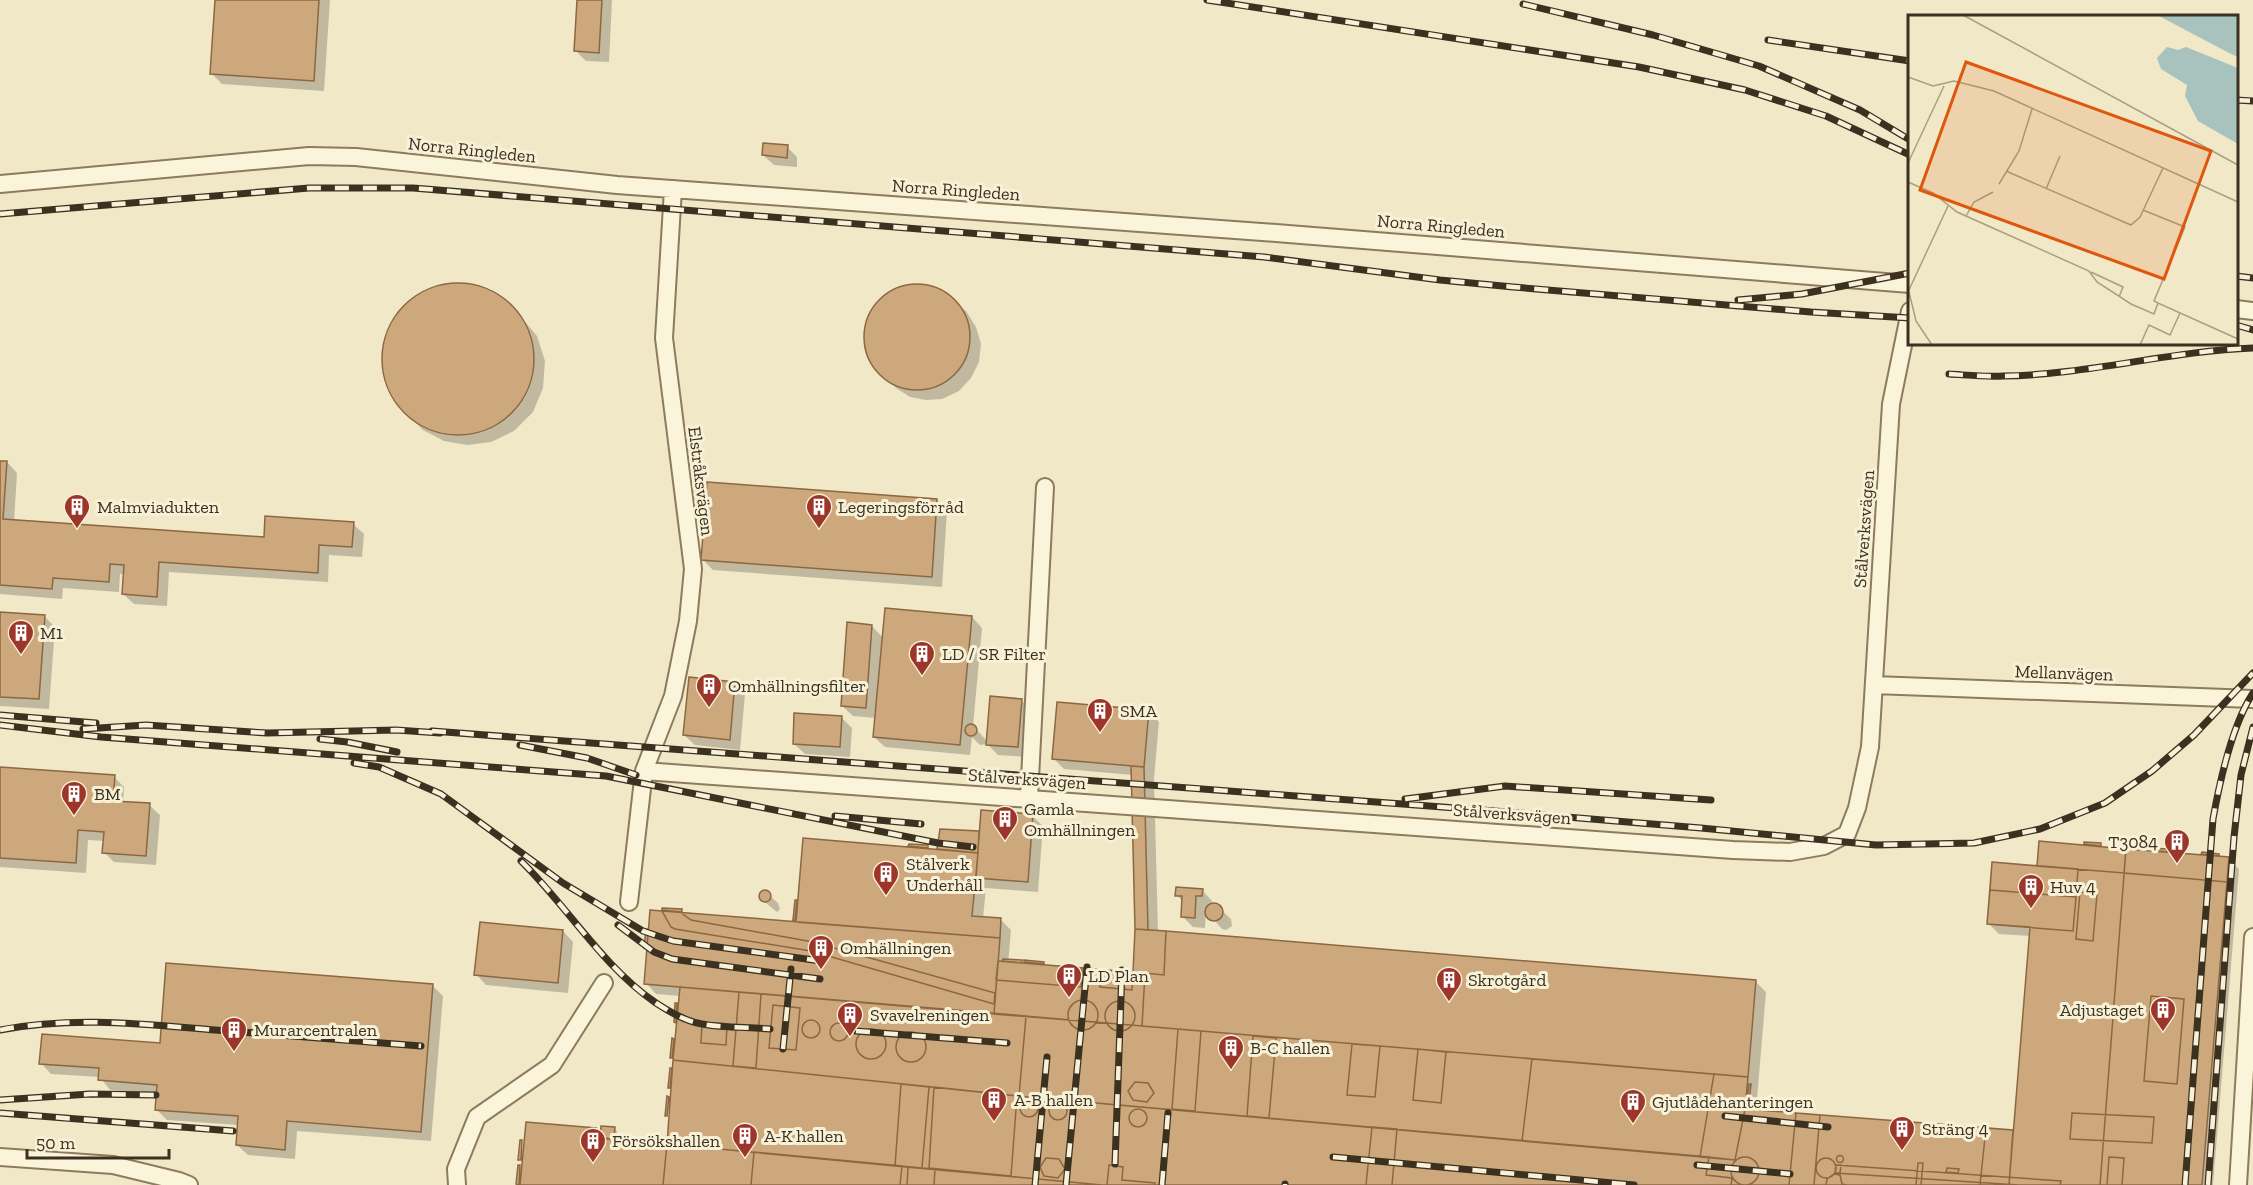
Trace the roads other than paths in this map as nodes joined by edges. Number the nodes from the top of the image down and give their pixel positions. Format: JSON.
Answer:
{"nodes":[{"id":1,"x":0,"y":184,"type":"edge"},
{"id":2,"x":673,"y":189,"type":"junction"},
{"id":3,"x":1908,"y":284,"type":"edge"},
{"id":4,"x":2238,"y":309,"type":"edge"},
{"id":5,"x":2253,"y":310,"type":"edge"},
{"id":6,"x":1908,"y":321,"type":"edge"},
{"id":7,"x":1045,"y":487,"type":"dead end"},
{"id":8,"x":1874,"y":685,"type":"junction"},
{"id":9,"x":2253,"y":699,"type":"edge"},
{"id":10,"x":644,"y":771,"type":"junction"},
{"id":11,"x":1029,"y":798,"type":"junction"},
{"id":12,"x":629,"y":902,"type":"dead end"},
{"id":13,"x":2253,"y":937,"type":"edge"},
{"id":14,"x":604,"y":983,"type":"dead end"},
{"id":15,"x":0,"y":1157,"type":"edge"},
{"id":16,"x":189,"y":1185,"type":"edge"},
{"id":17,"x":457,"y":1185,"type":"edge"},
{"id":18,"x":2238,"y":1185,"type":"edge"}],
"edges":[{"from":1,"to":2,"type":"street","name":"Norra Ringleden"},
{"from":2,"to":3,"type":"street","name":"Norra Ringleden"},
{"from":2,"to":10,"type":"street","name":"Elstråksvägen"},
{"from":4,"to":5,"type":"street"},
{"from":6,"to":8,"type":"street","name":"Stålverksvägen"},
{"from":7,"to":11,"type":"street"},
{"from":8,"to":9,"type":"street","name":"Mellanvägen"},
{"from":8,"to":11,"type":"street","name":"Stålverksvägen"},
{"from":10,"to":11,"type":"street","name":"Stålverksvägen"},
{"from":10,"to":12,"type":"street","name":"Elstråksvägen"},
{"from":13,"to":18,"type":"street"},
{"from":14,"to":17,"type":"street"},
{"from":15,"to":16,"type":"street"}]}
